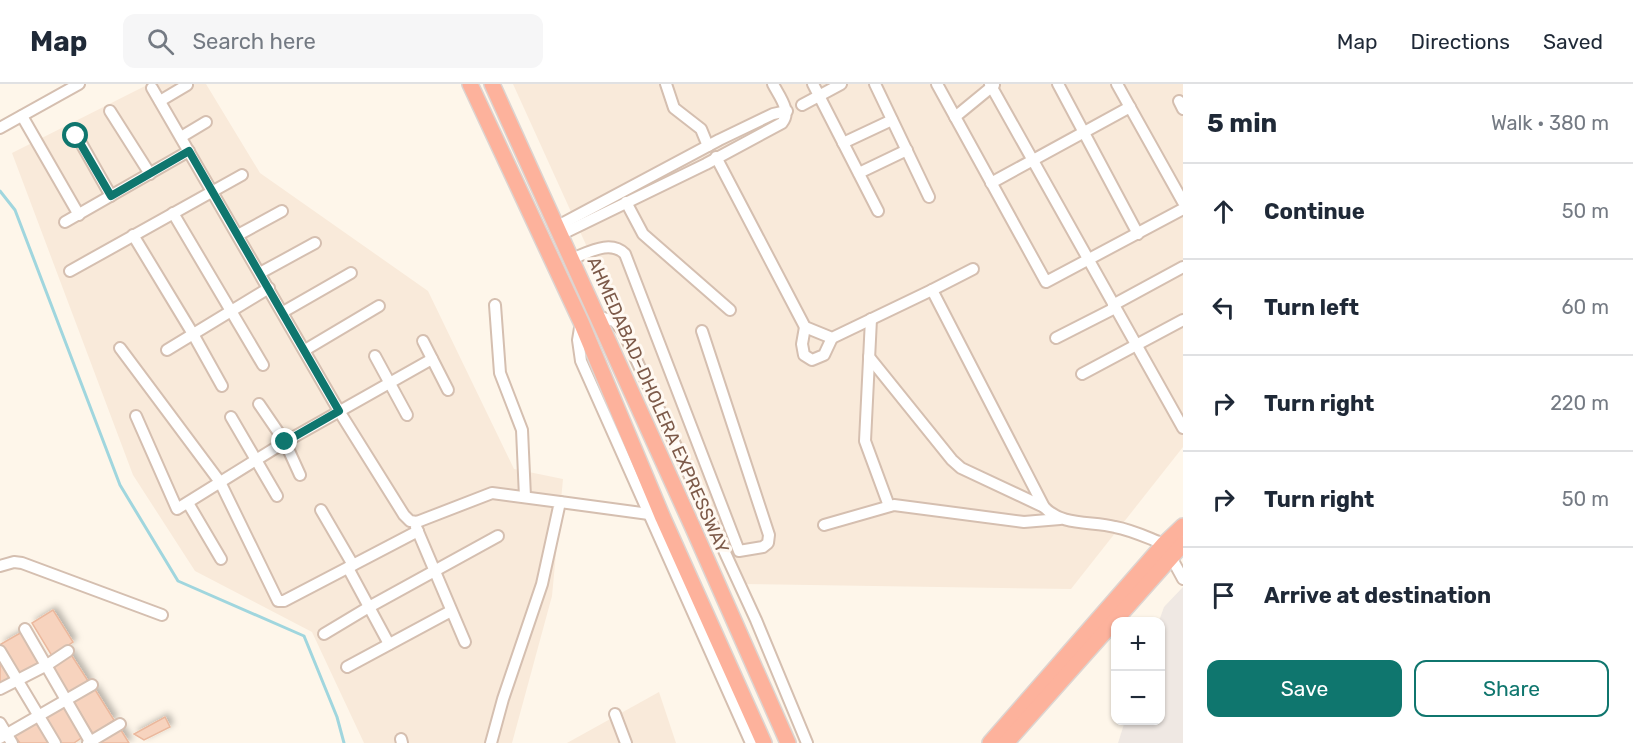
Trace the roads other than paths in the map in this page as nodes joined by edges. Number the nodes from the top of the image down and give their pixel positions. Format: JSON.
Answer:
{"nodes":[{"id":1,"x":80,"y":84,"type":"edge"},
{"id":2,"x":470,"y":84,"type":"edge"},
{"id":3,"x":492,"y":84,"type":"edge"},
{"id":4,"x":666,"y":84,"type":"edge"},
{"id":5,"x":772,"y":84,"type":"edge"},
{"id":6,"x":813,"y":84,"type":"edge"},
{"id":7,"x":842,"y":84,"type":"edge"},
{"id":8,"x":875,"y":84,"type":"edge"},
{"id":9,"x":937,"y":84,"type":"edge"},
{"id":10,"x":1058,"y":84,"type":"edge"},
{"id":11,"x":1118,"y":84,"type":"edge"},
{"id":12,"x":187,"y":85,"type":"edge"},
{"id":13,"x":992,"y":85,"type":"edge"},
{"id":14,"x":152,"y":88,"type":"dead end"},
{"id":15,"x":819,"y":96,"type":"junction"},
{"id":16,"x":160,"y":101,"type":"junction"},
{"id":17,"x":802,"y":105,"type":"dead end"},
{"id":18,"x":1130,"y":107,"type":"junction"},
{"id":19,"x":110,"y":111,"type":"dead end"},
{"id":20,"x":787,"y":111,"type":"junction"},
{"id":21,"x":22,"y":116,"type":"junction"},
{"id":22,"x":955,"y":117,"type":"junction"},
{"id":23,"x":892,"y":120,"type":"junction"},
{"id":24,"x":206,"y":122,"type":"dead end"},
{"id":25,"x":0,"y":128,"type":"edge"},
{"id":26,"x":1083,"y":132,"type":"junction"},
{"id":27,"x":76,"y":136,"type":"dead end"},
{"id":28,"x":181,"y":137,"type":"junction"},
{"id":29,"x":719,"y":140,"type":"junction"},
{"id":30,"x":843,"y":143,"type":"junction"},
{"id":31,"x":703,"y":148,"type":"junction"},
{"id":32,"x":907,"y":150,"type":"junction"},
{"id":33,"x":189,"y":151,"type":"junction"},
{"id":34,"x":721,"y":154,"type":"junction"},
{"id":35,"x":1033,"y":160,"type":"junction"},
{"id":36,"x":706,"y":164,"type":"junction"},
{"id":37,"x":859,"y":173,"type":"junction"},
{"id":38,"x":150,"y":174,"type":"junction"},
{"id":39,"x":242,"y":175,"type":"dead end"},
{"id":40,"x":991,"y":183,"type":"junction"},
{"id":41,"x":212,"y":191,"type":"junction"},
{"id":42,"x":111,"y":196,"type":"junction"},
{"id":43,"x":929,"y":197,"type":"dead end"},
{"id":44,"x":626,"y":202,"type":"junction"},
{"id":45,"x":1183,"y":202,"type":"edge"},
{"id":46,"x":1183,"y":210,"type":"edge"},
{"id":47,"x":282,"y":211,"type":"dead end"},
{"id":48,"x":878,"y":211,"type":"dead end"},
{"id":49,"x":173,"y":213,"type":"junction"},
{"id":50,"x":79,"y":215,"type":"junction"},
{"id":51,"x":65,"y":222,"type":"dead end"},
{"id":52,"x":558,"y":231,"type":"junction"},
{"id":53,"x":1138,"y":234,"type":"junction"},
{"id":54,"x":238,"y":235,"type":"junction"},
{"id":55,"x":133,"y":236,"type":"junction"},
{"id":56,"x":315,"y":243,"type":"dead end"},
{"id":57,"x":571,"y":259,"type":"junction"},
{"id":58,"x":1088,"y":260,"type":"junction"},
{"id":59,"x":1183,"y":267,"type":"edge"},
{"id":60,"x":973,"y":269,"type":"dead end"},
{"id":61,"x":70,"y":271,"type":"dead end"},
{"id":62,"x":260,"y":273,"type":"junction"},
{"id":63,"x":351,"y":273,"type":"dead end"},
{"id":64,"x":269,"y":288,"type":"junction"},
{"id":65,"x":932,"y":290,"type":"junction"},
{"id":66,"x":495,"y":305,"type":"dead end"},
{"id":67,"x":379,"y":306,"type":"dead end"},
{"id":68,"x":1114,"y":306,"type":"junction"},
{"id":69,"x":730,"y":310,"type":"dead end"},
{"id":70,"x":232,"y":311,"type":"junction"},
{"id":71,"x":283,"y":312,"type":"junction"},
{"id":72,"x":597,"y":316,"type":"junction"},
{"id":73,"x":871,"y":319,"type":"junction"},
{"id":74,"x":1183,"y":320,"type":"edge"},
{"id":75,"x":581,"y":322,"type":"junction"},
{"id":76,"x":805,"y":327,"type":"junction"},
{"id":77,"x":702,"y":331,"type":"dead end"},
{"id":78,"x":193,"y":334,"type":"junction"},
{"id":79,"x":832,"y":338,"type":"junction"},
{"id":80,"x":1056,"y":338,"type":"dead end"},
{"id":81,"x":423,"y":341,"type":"dead end"},
{"id":82,"x":1136,"y":345,"type":"junction"},
{"id":83,"x":120,"y":348,"type":"dead end"},
{"id":84,"x":167,"y":350,"type":"dead end"},
{"id":85,"x":305,"y":350,"type":"junction"},
{"id":86,"x":375,"y":356,"type":"dead end"},
{"id":87,"x":869,"y":357,"type":"junction"},
{"id":88,"x":432,"y":359,"type":"junction"},
{"id":89,"x":263,"y":365,"type":"dead end"},
{"id":90,"x":1082,"y":374,"type":"dead end"},
{"id":91,"x":389,"y":383,"type":"junction"},
{"id":92,"x":222,"y":386,"type":"dead end"},
{"id":93,"x":448,"y":390,"type":"dead end"},
{"id":94,"x":259,"y":404,"type":"dead end"},
{"id":95,"x":339,"y":411,"type":"junction"},
{"id":96,"x":407,"y":415,"type":"dead end"},
{"id":97,"x":136,"y":416,"type":"dead end"},
{"id":98,"x":231,"y":417,"type":"dead end"},
{"id":99,"x":1183,"y":428,"type":"edge"},
{"id":100,"x":285,"y":442,"type":"junction"},
{"id":101,"x":257,"y":460,"type":"junction"},
{"id":102,"x":300,"y":475,"type":"dead end"},
{"id":103,"x":220,"y":482,"type":"junction"},
{"id":104,"x":277,"y":496,"type":"dead end"},
{"id":105,"x":525,"y":497,"type":"junction"},
{"id":106,"x":560,"y":502,"type":"junction"},
{"id":107,"x":188,"y":503,"type":"junction"},
{"id":108,"x":889,"y":506,"type":"junction"},
{"id":109,"x":1044,"y":507,"type":"junction"},
{"id":110,"x":321,"y":510,"type":"dead end"},
{"id":111,"x":649,"y":514,"type":"junction"},
{"id":112,"x":1060,"y":519,"type":"junction"},
{"id":113,"x":824,"y":525,"type":"dead end"},
{"id":114,"x":416,"y":526,"type":"junction"},
{"id":115,"x":1183,"y":526,"type":"edge"},
{"id":116,"x":498,"y":536,"type":"dead end"},
{"id":117,"x":1183,"y":544,"type":"edge"},
{"id":118,"x":740,"y":551,"type":"junction"},
{"id":119,"x":1167,"y":551,"type":"junction"},
{"id":120,"x":725,"y":556,"type":"junction"},
{"id":121,"x":220,"y":559,"type":"dead end"},
{"id":122,"x":0,"y":566,"type":"edge"},
{"id":123,"x":350,"y":566,"type":"junction"},
{"id":124,"x":434,"y":571,"type":"junction"},
{"id":125,"x":1183,"y":579,"type":"edge"},
{"id":126,"x":369,"y":607,"type":"junction"},
{"id":127,"x":451,"y":611,"type":"junction"},
{"id":128,"x":162,"y":615,"type":"dead end"},
{"id":129,"x":25,"y":629,"type":"dead end"},
{"id":130,"x":324,"y":634,"type":"dead end"},
{"id":131,"x":465,"y":642,"type":"dead end"},
{"id":132,"x":389,"y":644,"type":"junction"},
{"id":133,"x":0,"y":651,"type":"edge"},
{"id":134,"x":68,"y":651,"type":"dead end"},
{"id":135,"x":46,"y":665,"type":"junction"},
{"id":136,"x":347,"y":667,"type":"dead end"},
{"id":137,"x":18,"y":681,"type":"junction"},
{"id":138,"x":92,"y":685,"type":"dead end"},
{"id":139,"x":0,"y":689,"type":"edge"},
{"id":140,"x":66,"y":700,"type":"junction"},
{"id":141,"x":615,"y":714,"type":"dead end"},
{"id":142,"x":38,"y":716,"type":"junction"},
{"id":143,"x":0,"y":723,"type":"edge"},
{"id":144,"x":120,"y":724,"type":"dead end"},
{"id":145,"x":6,"y":738,"type":"edge"},
{"id":146,"x":55,"y":743,"type":"edge"},
{"id":147,"x":90,"y":743,"type":"edge"},
{"id":148,"x":491,"y":743,"type":"edge"},
{"id":149,"x":626,"y":743,"type":"edge"},
{"id":150,"x":751,"y":743,"type":"edge"},
{"id":151,"x":764,"y":743,"type":"edge"},
{"id":152,"x":788,"y":743,"type":"edge"},
{"id":153,"x":807,"y":743,"type":"edge"},
{"id":154,"x":990,"y":743,"type":"edge"},
{"id":155,"x":1006,"y":743,"type":"edge"}],
"edges":[{"from":1,"to":21,"type":"street"},
{"from":2,"to":75,"type":"highway","name":"AHMEDABAD–DHOLERA EXPRESSWAY"},
{"from":3,"to":52,"type":"highway","name":"AHMEDABAD–DHOLERA EXPRESSWAY"},
{"from":4,"to":31,"type":"street"},
{"from":5,"to":20,"type":"street"},
{"from":6,"to":15,"type":"street"},
{"from":7,"to":15,"type":"street"},
{"from":8,"to":23,"type":"street"},
{"from":9,"to":22,"type":"street"},
{"from":10,"to":26,"type":"street"},
{"from":11,"to":18,"type":"street"},
{"from":12,"to":16,"type":"street"},
{"from":13,"to":22,"type":"street"},
{"from":13,"to":35,"type":"street"},
{"from":14,"to":16,"type":"street"},
{"from":15,"to":17,"type":"street"},
{"from":15,"to":30,"type":"street"},
{"from":16,"to":28,"type":"street"},
{"from":18,"to":26,"type":"street"},
{"from":18,"to":45,"type":"street"},
{"from":19,"to":38,"type":"street"},
{"from":20,"to":29,"type":"street"},
{"from":20,"to":34,"type":"street"},
{"from":21,"to":25,"type":"street"},
{"from":21,"to":50,"type":"street"},
{"from":22,"to":40,"type":"street"},
{"from":23,"to":30,"type":"street"},
{"from":23,"to":32,"type":"street"},
{"from":24,"to":28,"type":"street"},
{"from":26,"to":35,"type":"street"},
{"from":26,"to":53,"type":"street"},
{"from":27,"to":42,"type":"street"},
{"from":28,"to":33,"type":"street"},
{"from":29,"to":31,"type":"street"},
{"from":29,"to":34,"type":"street"},
{"from":30,"to":37,"type":"street"},
{"from":31,"to":36,"type":"street"},
{"from":31,"to":52,"type":"street"},
{"from":32,"to":37,"type":"street"},
{"from":32,"to":43,"type":"street"},
{"from":33,"to":38,"type":"street"},
{"from":33,"to":41,"type":"street"},
{"from":34,"to":36,"type":"street"},
{"from":34,"to":76,"type":"street"},
{"from":35,"to":40,"type":"street"},
{"from":35,"to":58,"type":"street"},
{"from":36,"to":44,"type":"street"},
{"from":37,"to":48,"type":"street"},
{"from":38,"to":42,"type":"street"},
{"from":39,"to":41,"type":"street"},
{"from":40,"to":58,"type":"street"},
{"from":41,"to":49,"type":"street"},
{"from":41,"to":54,"type":"street"},
{"from":42,"to":50,"type":"street"},
{"from":44,"to":52,"type":"street"},
{"from":44,"to":69,"type":"street"},
{"from":46,"to":53,"type":"street"},
{"from":47,"to":54,"type":"street"},
{"from":49,"to":55,"type":"street"},
{"from":49,"to":70,"type":"street"},
{"from":50,"to":51,"type":"street"},
{"from":52,"to":57,"type":"highway","name":"AHMEDABAD–DHOLERA EXPRESSWAY"},
{"from":53,"to":58,"type":"street"},
{"from":54,"to":62,"type":"street"},
{"from":55,"to":61,"type":"street"},
{"from":55,"to":78,"type":"street"},
{"from":56,"to":62,"type":"street"},
{"from":57,"to":72,"type":"highway","name":"AHMEDABAD–DHOLERA EXPRESSWAY"},
{"from":57,"to":118,"type":"street"},
{"from":58,"to":68,"type":"street"},
{"from":59,"to":68,"type":"street"},
{"from":60,"to":65,"type":"street"},
{"from":62,"to":64,"type":"street"},
{"from":63,"to":71,"type":"street"},
{"from":64,"to":70,"type":"street"},
{"from":64,"to":71,"type":"street"},
{"from":65,"to":73,"type":"street"},
{"from":65,"to":109,"type":"street"},
{"from":66,"to":105,"type":"street"},
{"from":67,"to":85,"type":"street"},
{"from":68,"to":80,"type":"street"},
{"from":68,"to":82,"type":"street"},
{"from":70,"to":78,"type":"street"},
{"from":70,"to":89,"type":"street"},
{"from":71,"to":85,"type":"street"},
{"from":72,"to":120,"type":"street"},
{"from":72,"to":152,"type":"highway","name":"AHMEDABAD–DHOLERA EXPRESSWAY"},
{"from":73,"to":79,"type":"street"},
{"from":73,"to":87,"type":"street"},
{"from":74,"to":82,"type":"street"},
{"from":75,"to":111,"type":"street"},
{"from":75,"to":151,"type":"highway","name":"AHMEDABAD–DHOLERA EXPRESSWAY"},
{"from":76,"to":79,"type":"street"},
{"from":76,"to":79,"type":"street"},
{"from":77,"to":118,"type":"street"},
{"from":78,"to":84,"type":"street"},
{"from":78,"to":92,"type":"street"},
{"from":81,"to":88,"type":"street"},
{"from":82,"to":90,"type":"street"},
{"from":82,"to":99,"type":"street"},
{"from":83,"to":103,"type":"street"},
{"from":85,"to":95,"type":"street"},
{"from":86,"to":91,"type":"street"},
{"from":87,"to":108,"type":"street"},
{"from":87,"to":109,"type":"street"},
{"from":88,"to":91,"type":"street"},
{"from":88,"to":93,"type":"street"},
{"from":91,"to":95,"type":"street"},
{"from":91,"to":96,"type":"street"},
{"from":94,"to":100,"type":"street"},
{"from":95,"to":100,"type":"street"},
{"from":95,"to":114,"type":"street"},
{"from":97,"to":107,"type":"street"},
{"from":98,"to":101,"type":"street"},
{"from":100,"to":101,"type":"street"},
{"from":100,"to":102,"type":"street"},
{"from":101,"to":103,"type":"street"},
{"from":101,"to":104,"type":"street"},
{"from":103,"to":107,"type":"street"},
{"from":103,"to":123,"type":"street"},
{"from":105,"to":106,"type":"street"},
{"from":105,"to":114,"type":"street"},
{"from":106,"to":111,"type":"street"},
{"from":106,"to":148,"type":"street"},
{"from":107,"to":121,"type":"street"},
{"from":108,"to":112,"type":"street"},
{"from":108,"to":113,"type":"street"},
{"from":109,"to":112,"type":"street"},
{"from":110,"to":123,"type":"street"},
{"from":111,"to":150,"type":"street"},
{"from":112,"to":119,"type":"street"},
{"from":114,"to":123,"type":"street"},
{"from":114,"to":124,"type":"street"},
{"from":115,"to":119,"type":"highway"},
{"from":116,"to":124,"type":"street"},
{"from":117,"to":119,"type":"highway"},
{"from":118,"to":120,"type":"street"},
{"from":119,"to":125,"type":"street"},
{"from":119,"to":154,"type":"highway"},
{"from":119,"to":155,"type":"highway"},
{"from":120,"to":153,"type":"street"},
{"from":122,"to":128,"type":"street"},
{"from":123,"to":126,"type":"street"},
{"from":124,"to":126,"type":"street"},
{"from":124,"to":127,"type":"street"},
{"from":126,"to":130,"type":"street"},
{"from":126,"to":132,"type":"street"},
{"from":127,"to":131,"type":"street"},
{"from":127,"to":132,"type":"street"},
{"from":129,"to":135,"type":"street"},
{"from":132,"to":136,"type":"street"},
{"from":133,"to":137,"type":"street"},
{"from":134,"to":135,"type":"street"},
{"from":135,"to":137,"type":"street"},
{"from":135,"to":140,"type":"street"},
{"from":137,"to":139,"type":"street"},
{"from":137,"to":142,"type":"street"},
{"from":138,"to":140,"type":"street"},
{"from":140,"to":142,"type":"street"},
{"from":140,"to":147,"type":"street"},
{"from":141,"to":149,"type":"street"},
{"from":142,"to":145,"type":"street"},
{"from":142,"to":146,"type":"street"},
{"from":143,"to":145,"type":"street"},
{"from":144,"to":147,"type":"street"}]}
